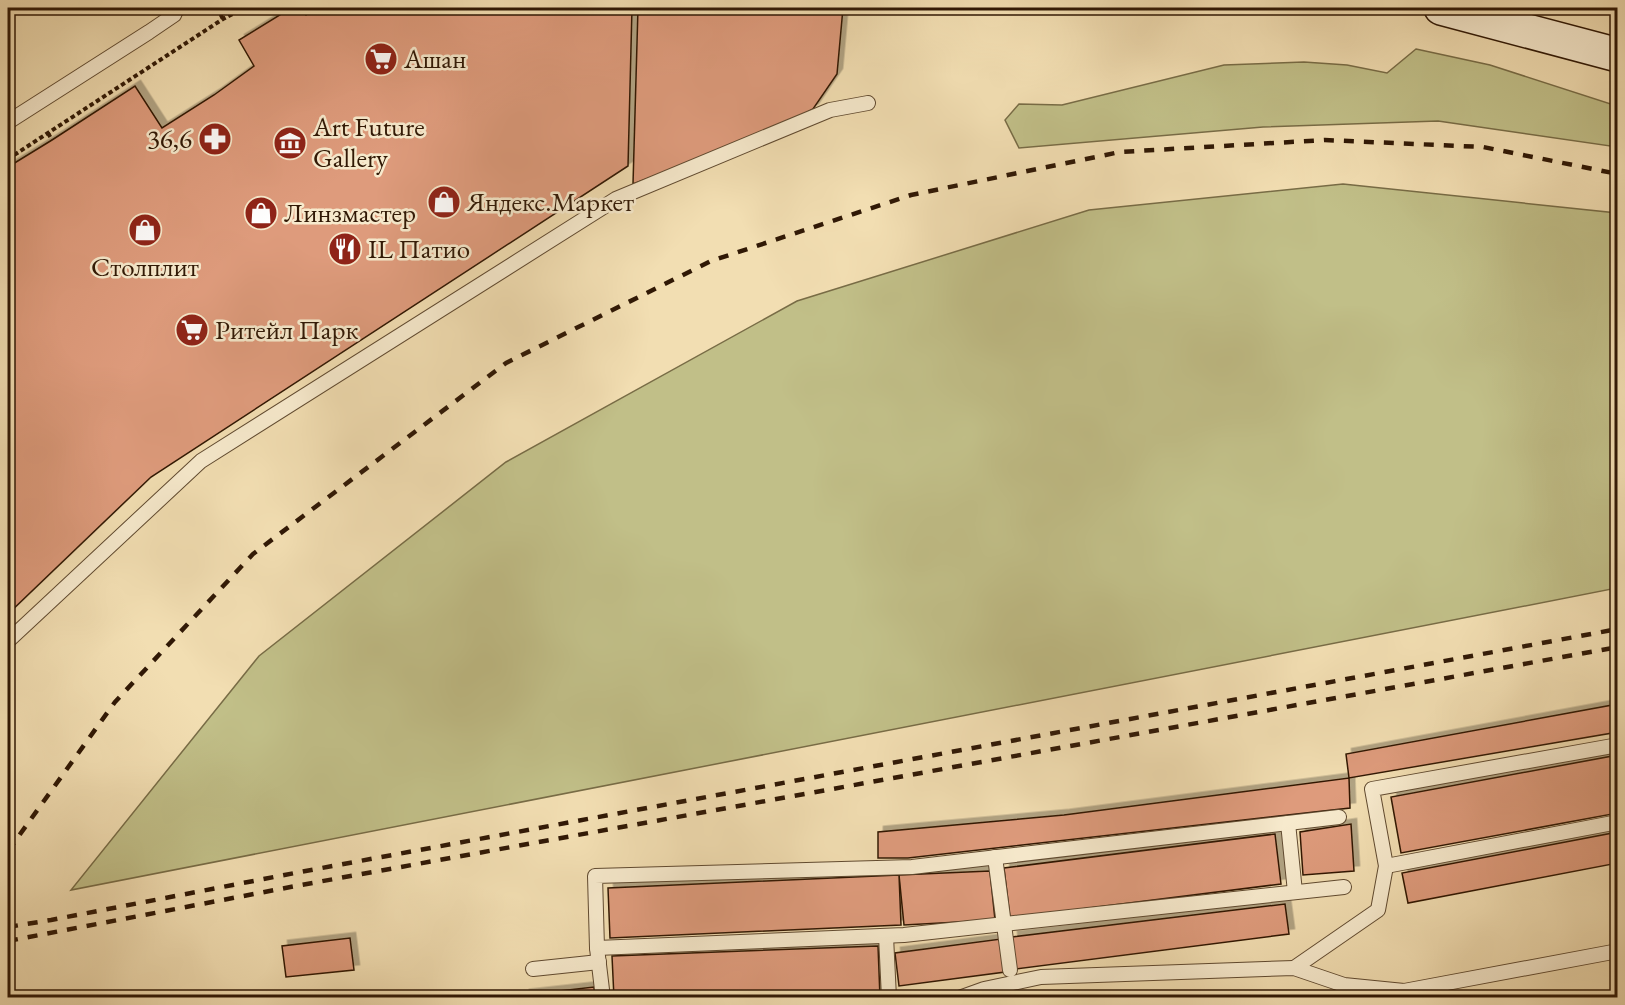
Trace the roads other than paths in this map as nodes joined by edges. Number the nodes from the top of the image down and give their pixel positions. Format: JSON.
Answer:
{"nodes":[{"id":1,"x":177,"y":8,"type":"edge"},
{"id":2,"x":1441,"y":8,"type":"edge"},
{"id":3,"x":1612,"y":48,"type":"edge"},
{"id":4,"x":868,"y":103,"type":"dead end"},
{"id":5,"x":8,"y":122,"type":"edge"},
{"id":6,"x":8,"y":641,"type":"edge"},
{"id":7,"x":1617,"y":745,"type":"edge"},
{"id":8,"x":1340,"y":817,"type":"dead end"},
{"id":9,"x":1617,"y":822,"type":"edge"},
{"id":10,"x":1288,"y":823,"type":"junction"},
{"id":11,"x":995,"y":857,"type":"junction"},
{"id":12,"x":1386,"y":866,"type":"junction"},
{"id":13,"x":1344,"y":887,"type":"dead end"},
{"id":14,"x":1295,"y":892,"type":"junction"},
{"id":15,"x":1003,"y":925,"type":"junction"},
{"id":16,"x":886,"y":936,"type":"junction"},
{"id":17,"x":597,"y":948,"type":"junction"},
{"id":18,"x":1617,"y":951,"type":"edge"},
{"id":19,"x":598,"y":962,"type":"junction"},
{"id":20,"x":1294,"y":968,"type":"junction"},
{"id":21,"x":533,"y":969,"type":"dead end"},
{"id":22,"x":1010,"y":970,"type":"dead end"},
{"id":23,"x":603,"y":998,"type":"edge"},
{"id":24,"x":890,"y":998,"type":"edge"},
{"id":25,"x":959,"y":998,"type":"edge"}],
"edges":[{"from":1,"to":5,"type":"lane"},
{"from":2,"to":3,"type":"main road"},
{"from":4,"to":6,"type":"lane"},
{"from":7,"to":12,"type":"lane"},
{"from":8,"to":10,"type":"lane"},
{"from":9,"to":12,"type":"lane"},
{"from":10,"to":11,"type":"lane"},
{"from":10,"to":14,"type":"lane"},
{"from":11,"to":15,"type":"lane"},
{"from":11,"to":17,"type":"lane"},
{"from":12,"to":20,"type":"lane"},
{"from":13,"to":14,"type":"lane"},
{"from":14,"to":15,"type":"lane"},
{"from":15,"to":16,"type":"lane"},
{"from":15,"to":22,"type":"lane"},
{"from":16,"to":17,"type":"lane"},
{"from":16,"to":24,"type":"lane"},
{"from":17,"to":19,"type":"lane"},
{"from":18,"to":20,"type":"lane"},
{"from":19,"to":21,"type":"lane"},
{"from":19,"to":23,"type":"lane"},
{"from":20,"to":25,"type":"lane"}]}
